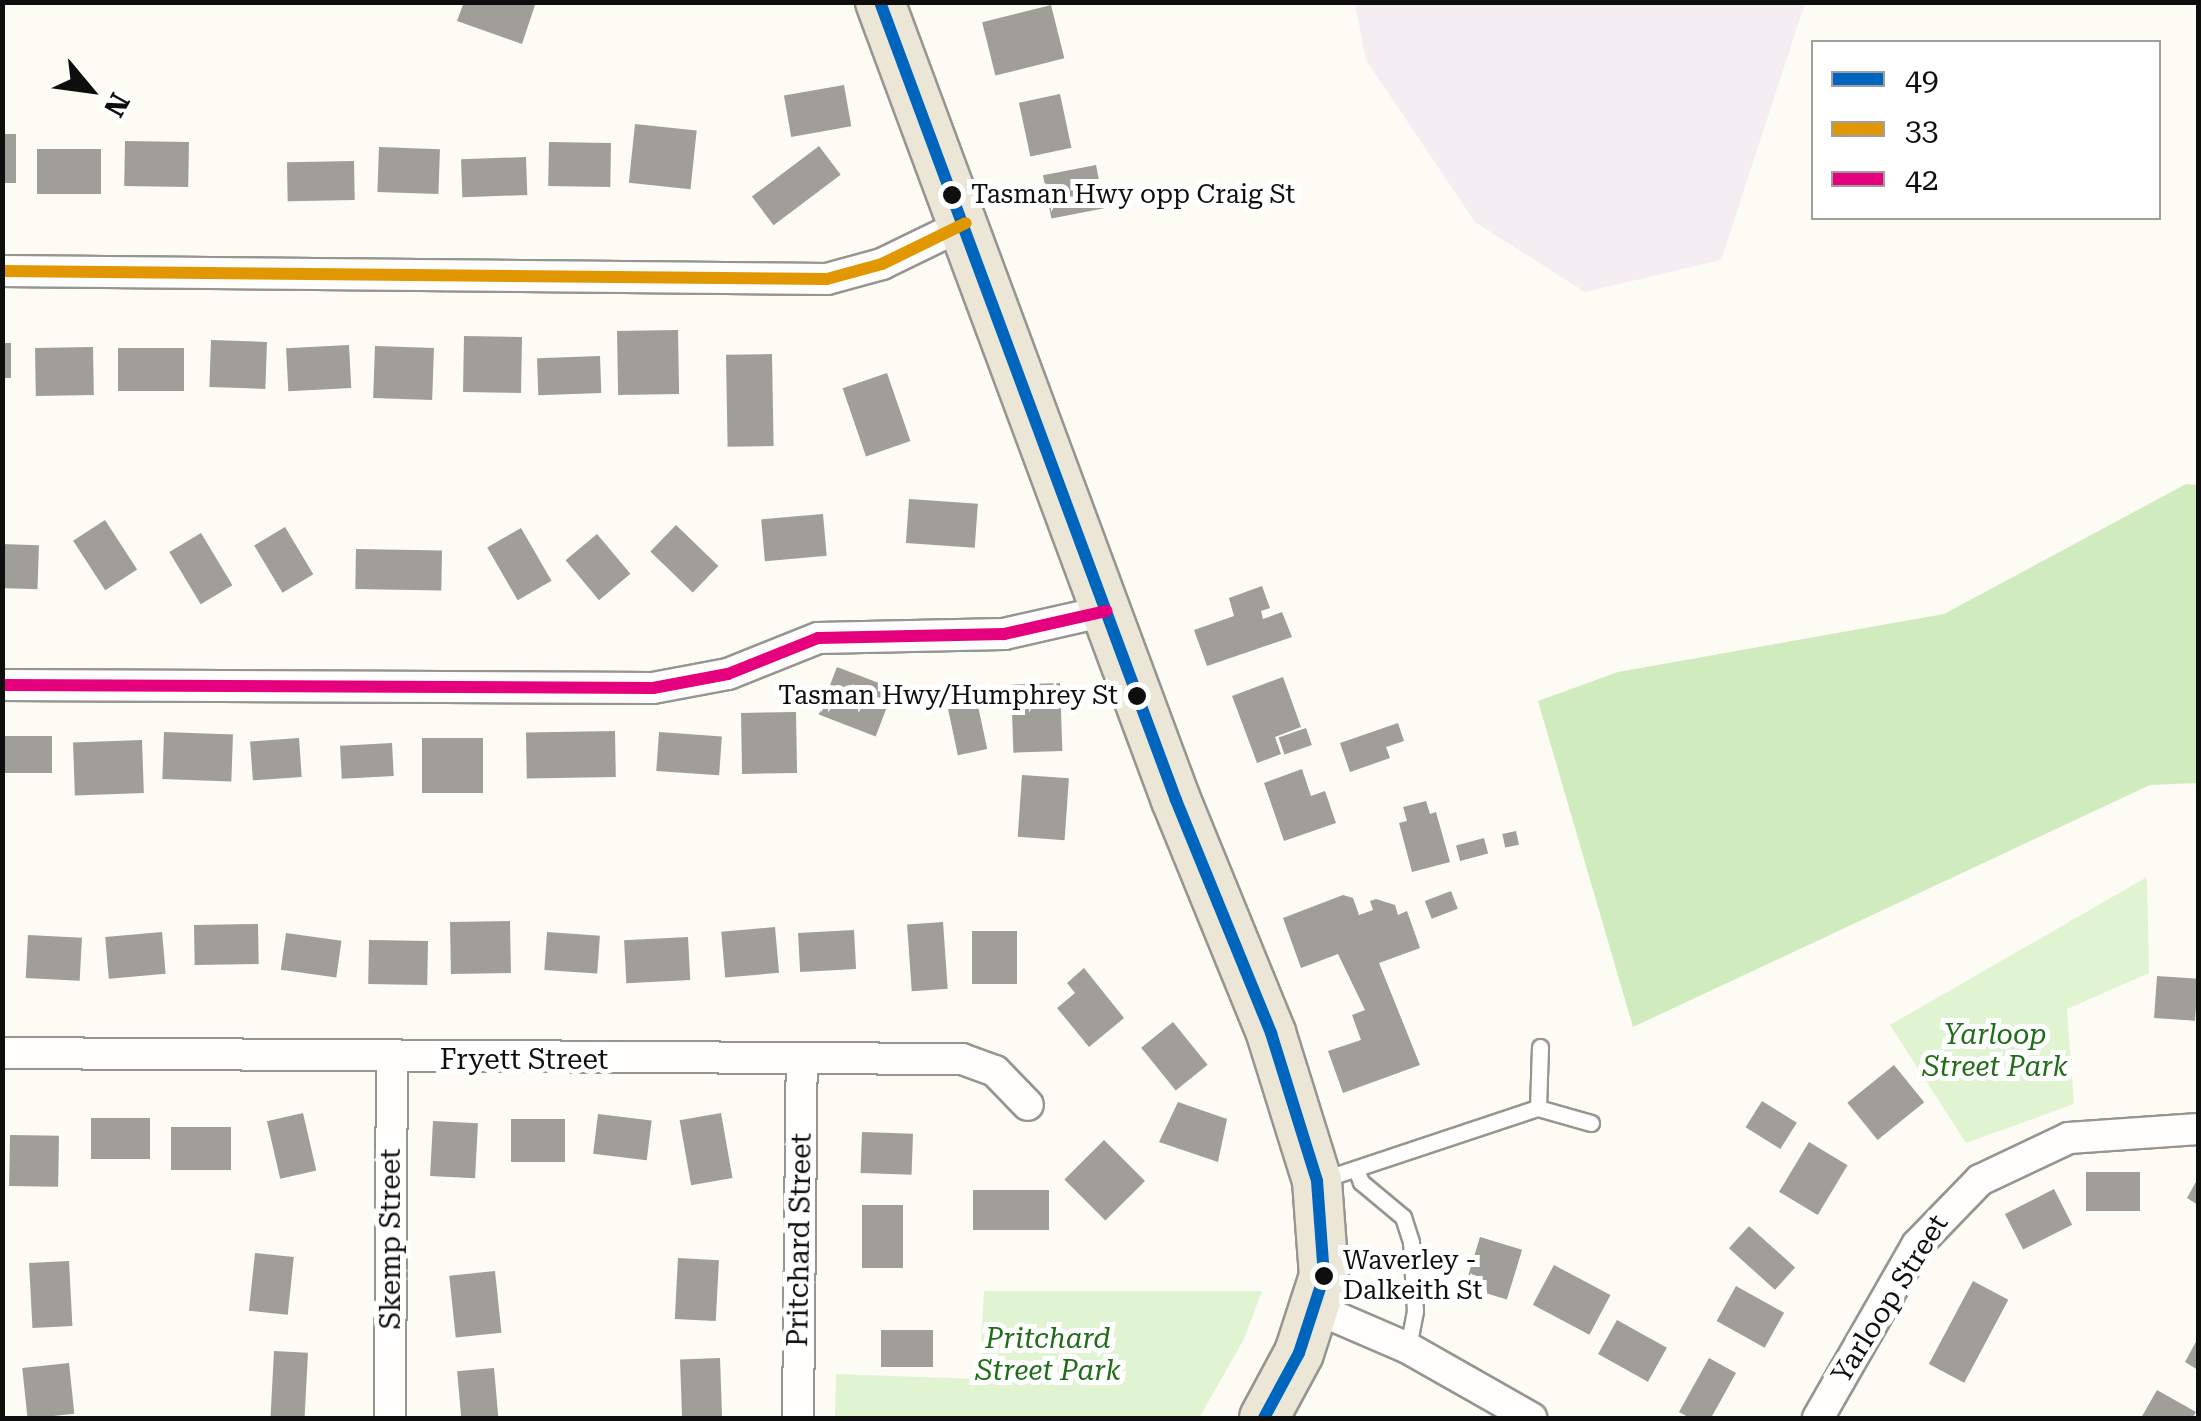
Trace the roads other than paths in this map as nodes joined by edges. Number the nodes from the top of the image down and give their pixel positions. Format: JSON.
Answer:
{"nodes":[{"id":1,"x":880,"y":2,"type":"edge"},
{"id":2,"x":966,"y":223,"type":"junction"},
{"id":3,"x":2,"y":271,"type":"edge"},
{"id":4,"x":1106,"y":612,"type":"junction"},
{"id":5,"x":2,"y":684,"type":"edge"},
{"id":6,"x":1540,"y":1046,"type":"dead end"},
{"id":7,"x":2,"y":1054,"type":"edge"},
{"id":8,"x":392,"y":1059,"type":"junction"},
{"id":9,"x":802,"y":1061,"type":"junction"},
{"id":10,"x":1028,"y":1105,"type":"dead end"},
{"id":11,"x":1538,"y":1108,"type":"junction"},
{"id":12,"x":1592,"y":1122,"type":"dead end"},
{"id":13,"x":2198,"y":1129,"type":"edge"},
{"id":14,"x":1337,"y":1175,"type":"junction"},
{"id":15,"x":1315,"y":1308,"type":"junction"},
{"id":16,"x":1408,"y":1348,"type":"junction"},
{"id":17,"x":390,"y":1418,"type":"edge"},
{"id":18,"x":798,"y":1418,"type":"edge"},
{"id":19,"x":1264,"y":1418,"type":"edge"},
{"id":20,"x":1531,"y":1418,"type":"edge"},
{"id":21,"x":1818,"y":1418,"type":"edge"}],
"edges":[{"from":1,"to":2,"type":"highway"},
{"from":2,"to":3,"type":"street"},
{"from":2,"to":4,"type":"highway"},
{"from":4,"to":5,"type":"street"},
{"from":4,"to":14,"type":"highway"},
{"from":6,"to":11,"type":"lane"},
{"from":7,"to":8,"type":"street","name":"Fryett Street"},
{"from":8,"to":9,"type":"street","name":"Fryett Street"},
{"from":8,"to":17,"type":"street","name":"Skemp Street"},
{"from":9,"to":10,"type":"street","name":"Fryett Street"},
{"from":9,"to":18,"type":"street","name":"Pritchard Street"},
{"from":11,"to":12,"type":"lane"},
{"from":11,"to":14,"type":"lane"},
{"from":13,"to":21,"type":"street","name":"Yarloop Street"},
{"from":14,"to":15,"type":"highway"},
{"from":14,"to":16,"type":"lane"},
{"from":15,"to":16,"type":"street"},
{"from":15,"to":19,"type":"highway"},
{"from":16,"to":20,"type":"street"}]}
